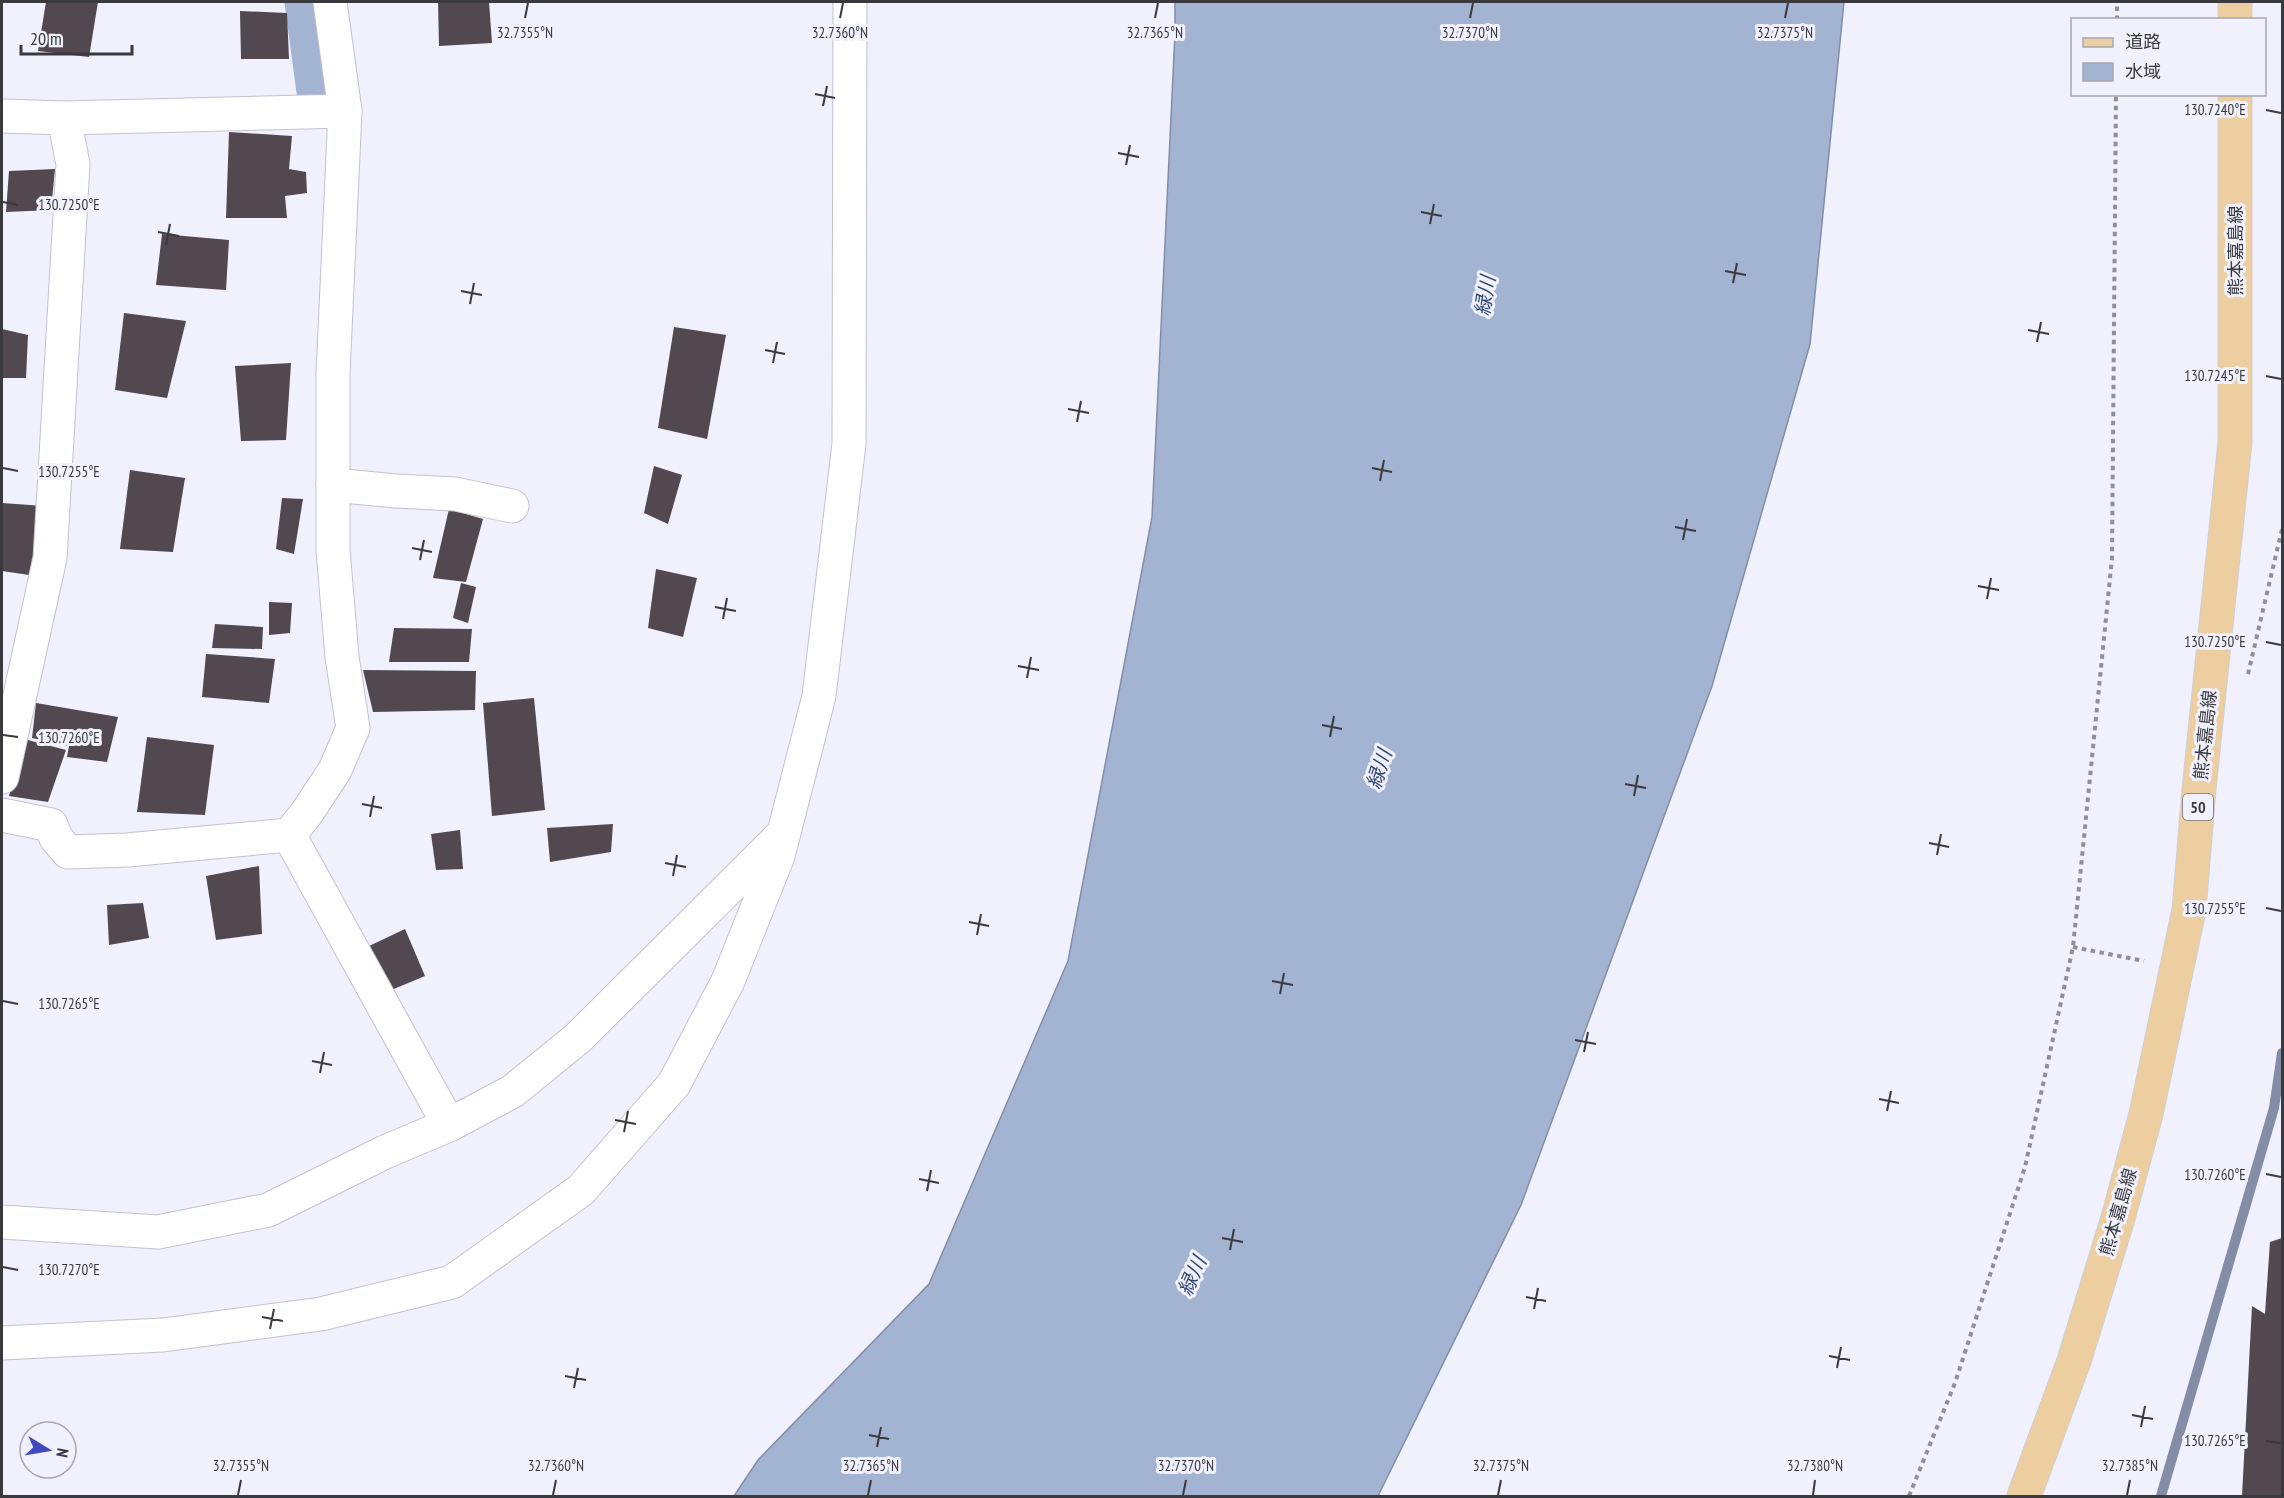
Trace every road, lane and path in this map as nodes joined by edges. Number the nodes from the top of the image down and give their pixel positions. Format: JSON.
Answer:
{"nodes":[{"id":1,"x":330,"y":2,"type":"edge"},
{"id":2,"x":850,"y":2,"type":"edge"},
{"id":3,"x":2117,"y":2,"type":"edge"},
{"id":4,"x":2235,"y":2,"type":"edge"},
{"id":5,"x":2117,"y":18,"type":"edge"},
{"id":6,"x":2235,"y":18,"type":"edge"},
{"id":7,"x":2116,"y":96,"type":"edge"},
{"id":8,"x":2235,"y":96,"type":"edge"},
{"id":9,"x":345,"y":111,"type":"junction"},
{"id":10,"x":2,"y":116,"type":"edge"},
{"id":11,"x":64,"y":118,"type":"junction"},
{"id":12,"x":333,"y":484,"type":"junction"},
{"id":13,"x":512,"y":506,"type":"dead end"},
{"id":14,"x":2,"y":777,"type":"edge"},
{"id":15,"x":2,"y":815,"type":"edge"},
{"id":16,"x":784,"y":832,"type":"junction"},
{"id":17,"x":289,"y":835,"type":"junction"},
{"id":18,"x":2073,"y":947,"type":"junction"},
{"id":19,"x":2177,"y":967,"type":"junction"},
{"id":20,"x":449,"y":1125,"type":"junction"},
{"id":21,"x":2,"y":1222,"type":"edge"},
{"id":22,"x":2,"y":1343,"type":"edge"},
{"id":23,"x":1909,"y":1497,"type":"edge"},
{"id":24,"x":2024,"y":1497,"type":"edge"}],
"edges":[{"from":1,"to":9,"type":"street"},
{"from":2,"to":16,"type":"street"},
{"from":3,"to":5,"type":"path"},
{"from":4,"to":6,"type":"main road"},
{"from":7,"to":18,"type":"path"},
{"from":8,"to":19,"type":"main road","name":"熊本嘉島線","number":"50"},
{"from":9,"to":11,"type":"street"},
{"from":9,"to":12,"type":"street"},
{"from":10,"to":11,"type":"street"},
{"from":11,"to":14,"type":"street"},
{"from":12,"to":13,"type":"street"},
{"from":12,"to":17,"type":"street"},
{"from":15,"to":17,"type":"street"},
{"from":16,"to":20,"type":"street"},
{"from":16,"to":22,"type":"street"},
{"from":17,"to":20,"type":"street"},
{"from":18,"to":19,"type":"path"},
{"from":18,"to":23,"type":"path"},
{"from":19,"to":24,"type":"main road","name":"熊本嘉島線","number":"50"},
{"from":20,"to":21,"type":"street"}]}
